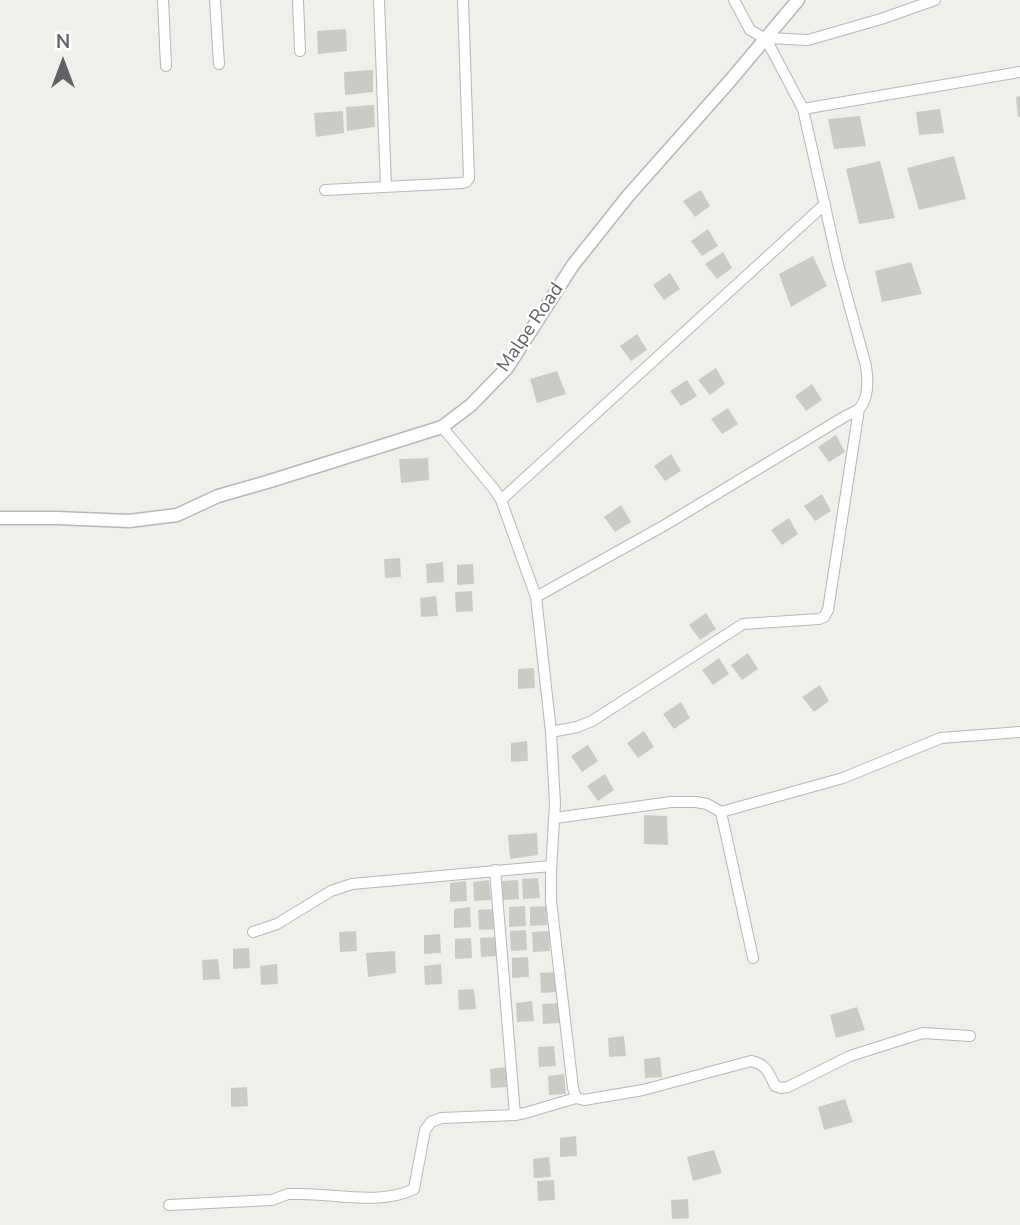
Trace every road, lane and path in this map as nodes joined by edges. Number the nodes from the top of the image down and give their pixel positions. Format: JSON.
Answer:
{"nodes":[{"id":1,"x":163,"y":0,"type":"edge"},
{"id":2,"x":215,"y":0,"type":"edge"},
{"id":3,"x":298,"y":0,"type":"edge"},
{"id":4,"x":379,"y":0,"type":"edge"},
{"id":5,"x":463,"y":0,"type":"edge"},
{"id":6,"x":734,"y":0,"type":"edge"},
{"id":7,"x":798,"y":0,"type":"edge"},
{"id":8,"x":935,"y":0,"type":"edge"},
{"id":9,"x":766,"y":38,"type":"junction"},
{"id":10,"x":300,"y":51,"type":"dead end"},
{"id":11,"x":219,"y":64,"type":"dead end"},
{"id":12,"x":166,"y":66,"type":"dead end"},
{"id":13,"x":1020,"y":72,"type":"edge"},
{"id":14,"x":803,"y":109,"type":"junction"},
{"id":15,"x":386,"y":187,"type":"junction"},
{"id":16,"x":325,"y":190,"type":"dead end"},
{"id":17,"x":825,"y":204,"type":"junction"},
{"id":18,"x":859,"y":409,"type":"junction"},
{"id":19,"x":442,"y":427,"type":"junction"},
{"id":20,"x":501,"y":500,"type":"junction"},
{"id":21,"x":0,"y":519,"type":"edge"},
{"id":22,"x":536,"y":597,"type":"junction"},
{"id":23,"x":551,"y":732,"type":"junction"},
{"id":24,"x":1020,"y":732,"type":"edge"},
{"id":25,"x":721,"y":812,"type":"junction"},
{"id":26,"x":555,"y":818,"type":"junction"},
{"id":27,"x":551,"y":866,"type":"junction"},
{"id":28,"x":495,"y":870,"type":"junction"},
{"id":29,"x":253,"y":932,"type":"dead end"},
{"id":30,"x":753,"y":958,"type":"dead end"},
{"id":31,"x":970,"y":1036,"type":"dead end"},
{"id":32,"x":576,"y":1098,"type":"junction"},
{"id":33,"x":515,"y":1115,"type":"junction"},
{"id":34,"x":169,"y":1205,"type":"dead end"}],
"edges":[{"from":1,"to":12,"type":"street"},
{"from":2,"to":11,"type":"street"},
{"from":3,"to":10,"type":"street"},
{"from":4,"to":15,"type":"street"},
{"from":5,"to":15,"type":"street"},
{"from":6,"to":9,"type":"street"},
{"from":7,"to":9,"type":"street","name":"Malpe Road"},
{"from":8,"to":9,"type":"street"},
{"from":9,"to":14,"type":"street"},
{"from":9,"to":19,"type":"street","name":"Malpe Road"},
{"from":13,"to":14,"type":"street"},
{"from":14,"to":17,"type":"street"},
{"from":15,"to":16,"type":"street"},
{"from":17,"to":18,"type":"street"},
{"from":17,"to":20,"type":"street"},
{"from":18,"to":22,"type":"street"},
{"from":18,"to":23,"type":"street"},
{"from":19,"to":20,"type":"street"},
{"from":19,"to":21,"type":"street","name":"Malpe Road"},
{"from":20,"to":22,"type":"street"},
{"from":22,"to":23,"type":"street"},
{"from":23,"to":26,"type":"street"},
{"from":24,"to":25,"type":"street"},
{"from":25,"to":26,"type":"street"},
{"from":25,"to":30,"type":"street"},
{"from":26,"to":27,"type":"street"},
{"from":27,"to":28,"type":"street"},
{"from":27,"to":32,"type":"street"},
{"from":28,"to":29,"type":"street"},
{"from":28,"to":33,"type":"street"},
{"from":31,"to":32,"type":"street"},
{"from":32,"to":33,"type":"street"},
{"from":33,"to":34,"type":"street"}]}
